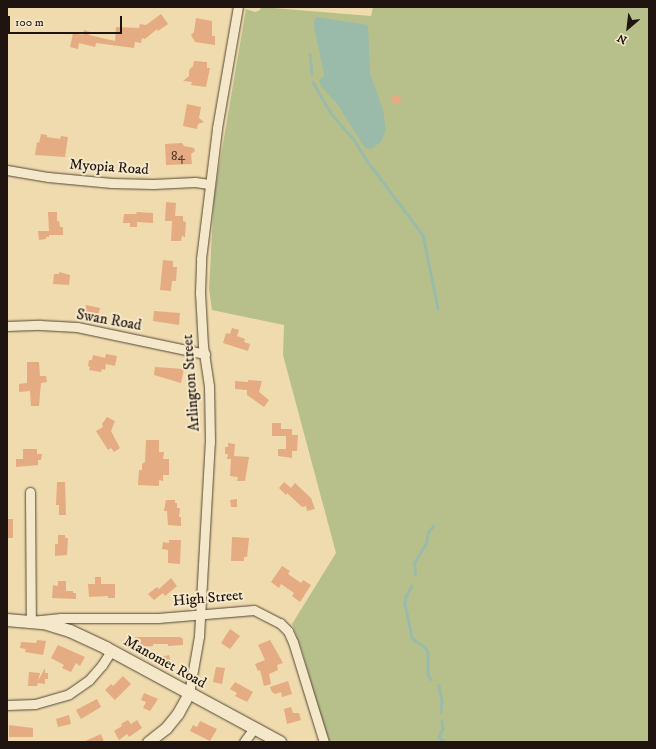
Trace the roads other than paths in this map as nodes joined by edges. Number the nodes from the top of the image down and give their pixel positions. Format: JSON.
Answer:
{"nodes":[{"id":1,"x":238,"y":7,"type":"edge"},
{"id":2,"x":7,"y":170,"type":"edge"},
{"id":3,"x":209,"y":184,"type":"junction"},
{"id":4,"x":7,"y":326,"type":"edge"},
{"id":5,"x":204,"y":354,"type":"junction"},
{"id":6,"x":30,"y":492,"type":"dead end"},
{"id":7,"x":201,"y":614,"type":"junction"},
{"id":8,"x":7,"y":620,"type":"edge"},
{"id":9,"x":31,"y":621,"type":"junction"},
{"id":10,"x":111,"y":651,"type":"junction"},
{"id":11,"x":189,"y":693,"type":"junction"},
{"id":12,"x":7,"y":706,"type":"edge"},
{"id":13,"x":254,"y":728,"type":"junction"},
{"id":14,"x":148,"y":742,"type":"edge"},
{"id":15,"x":244,"y":742,"type":"edge"},
{"id":16,"x":280,"y":742,"type":"edge"},
{"id":17,"x":324,"y":742,"type":"edge"}],
"edges":[{"from":1,"to":3,"type":"street","name":"Arlington Street"},
{"from":2,"to":3,"type":"street","name":"Myopia Road"},
{"from":3,"to":5,"type":"street","name":"Arlington Street"},
{"from":4,"to":5,"type":"street","name":"Swan Road"},
{"from":5,"to":7,"type":"street","name":"Arlington Street"},
{"from":6,"to":9,"type":"street"},
{"from":7,"to":9,"type":"street","name":"High Street"},
{"from":7,"to":11,"type":"street","name":"Arlington Street"},
{"from":7,"to":17,"type":"street","name":"High Street"},
{"from":8,"to":9,"type":"main road","name":"High Street"},
{"from":9,"to":10,"type":"main road","name":"Manomet Road"},
{"from":10,"to":11,"type":"main road","name":"Manomet Road"},
{"from":10,"to":12,"type":"street"},
{"from":11,"to":13,"type":"main road","name":"Manomet Road"},
{"from":11,"to":14,"type":"street","name":"Arlington Street"},
{"from":13,"to":15,"type":"street"},
{"from":13,"to":16,"type":"main road","name":"Manomet Road"}]}
